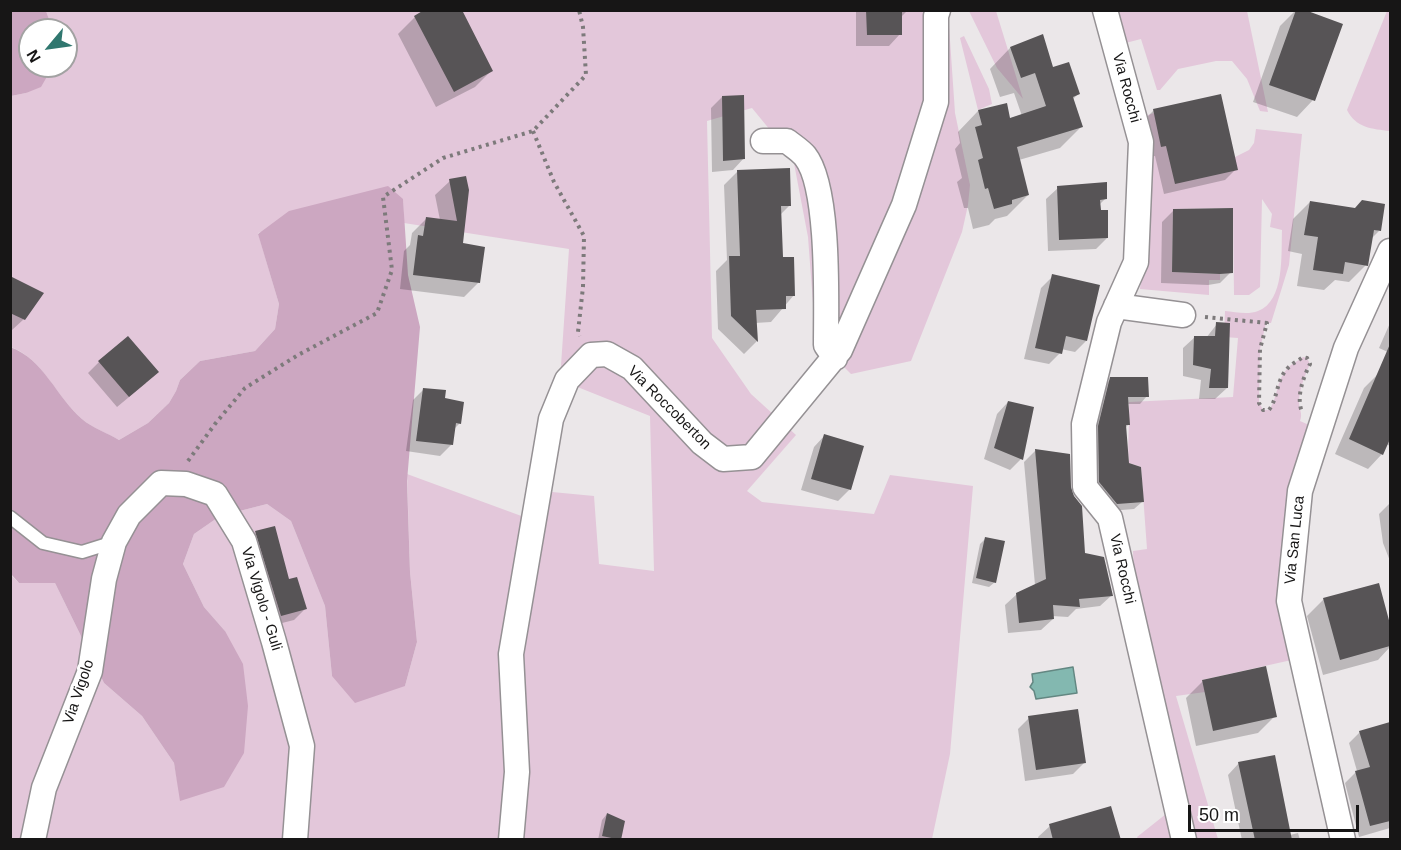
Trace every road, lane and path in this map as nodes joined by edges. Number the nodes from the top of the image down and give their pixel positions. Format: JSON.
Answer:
{"nodes":[{"id":1,"x":579,"y":10,"type":"edge"},
{"id":2,"x":938,"y":10,"type":"edge"},
{"id":3,"x":1105,"y":10,"type":"edge"},
{"id":4,"x":533,"y":131,"type":"junction"},
{"id":5,"x":763,"y":141,"type":"dead end"},
{"id":6,"x":1390,"y":251,"type":"edge"},
{"id":7,"x":1116,"y":306,"type":"junction"},
{"id":8,"x":1183,"y":315,"type":"joint"},
{"id":9,"x":591,"y":355,"type":"junction"},
{"id":10,"x":835,"y":358,"type":"junction"},
{"id":11,"x":1302,"y":415,"type":"dead end"},
{"id":12,"x":171,"y":484,"type":"junction"},
{"id":13,"x":10,"y":517,"type":"edge"},
{"id":14,"x":114,"y":542,"type":"junction"},
{"id":15,"x":33,"y":840,"type":"edge"},
{"id":16,"x":295,"y":840,"type":"edge"},
{"id":17,"x":511,"y":840,"type":"edge"},
{"id":18,"x":1184,"y":840,"type":"edge"},
{"id":19,"x":1343,"y":840,"type":"edge"}],
"edges":[{"from":1,"to":4,"type":"path"},
{"from":2,"to":10,"type":"street","name":"Via Roccoberton"},
{"from":3,"to":7,"type":"street","name":"Via Rocchi"},
{"from":4,"to":9,"type":"path"},
{"from":4,"to":12,"type":"path"},
{"from":5,"to":10,"type":"street"},
{"from":6,"to":19,"type":"street","name":"Via San Luca"},
{"from":7,"to":8,"type":"street"},
{"from":7,"to":18,"type":"street","name":"Via Rocchi"},
{"from":8,"to":11,"type":"path"},
{"from":9,"to":10,"type":"street","name":"Via Roccoberton"},
{"from":9,"to":17,"type":"street"},
{"from":12,"to":14,"type":"street"},
{"from":12,"to":16,"type":"street","name":"Via Vigolo - Guli"},
{"from":13,"to":14,"type":"lane"},
{"from":14,"to":15,"type":"street","name":"Via Vigolo"}]}
